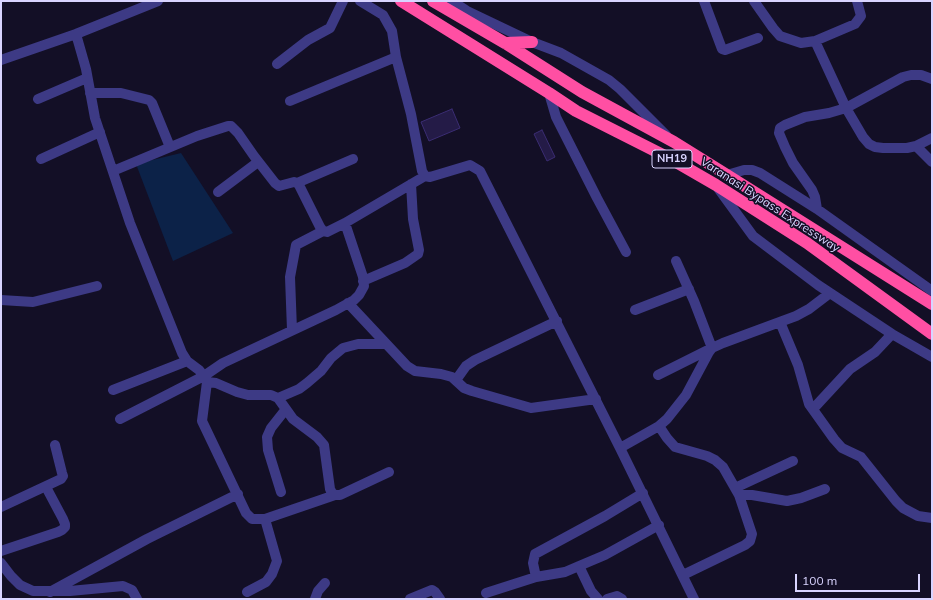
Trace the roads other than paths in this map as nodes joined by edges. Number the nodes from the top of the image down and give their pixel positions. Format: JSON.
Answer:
{"nodes":[{"id":1,"x":158,"y":1,"type":"edge"},
{"id":2,"x":342,"y":1,"type":"edge"},
{"id":3,"x":360,"y":1,"type":"edge"},
{"id":4,"x":401,"y":1,"type":"edge"},
{"id":5,"x":433,"y":1,"type":"edge"},
{"id":6,"x":452,"y":1,"type":"edge"},
{"id":7,"x":704,"y":1,"type":"edge"},
{"id":8,"x":754,"y":1,"type":"edge"},
{"id":9,"x":857,"y":1,"type":"edge"},
{"id":10,"x":76,"y":34,"type":"junction"},
{"id":11,"x":758,"y":38,"type":"dead end"},
{"id":12,"x":532,"y":42,"type":"junction"},
{"id":13,"x":816,"y":42,"type":"junction"},
{"id":14,"x":505,"y":43,"type":"junction"},
{"id":15,"x":396,"y":57,"type":"junction"},
{"id":16,"x":1,"y":60,"type":"edge"},
{"id":17,"x":277,"y":64,"type":"dead end"},
{"id":18,"x":87,"y":78,"type":"junction"},
{"id":19,"x":932,"y":79,"type":"edge"},
{"id":20,"x":90,"y":93,"type":"junction"},
{"id":21,"x":549,"y":93,"type":"junction"},
{"id":22,"x":38,"y":99,"type":"dead end"},
{"id":23,"x":290,"y":101,"type":"dead end"},
{"id":24,"x":846,"y":108,"type":"junction"},
{"id":25,"x":100,"y":132,"type":"junction"},
{"id":26,"x":932,"y":138,"type":"edge"},
{"id":27,"x":674,"y":142,"type":"junction"},
{"id":28,"x":916,"y":146,"type":"junction"},
{"id":29,"x":170,"y":147,"type":"junction"},
{"id":30,"x":41,"y":159,"type":"dead end"},
{"id":31,"x":353,"y":159,"type":"dead end"},
{"id":32,"x":258,"y":162,"type":"junction"},
{"id":33,"x":932,"y":162,"type":"edge"},
{"id":34,"x":113,"y":171,"type":"junction"},
{"id":35,"x":727,"y":175,"type":"junction"},
{"id":36,"x":425,"y":176,"type":"junction"},
{"id":37,"x":297,"y":183,"type":"junction"},
{"id":38,"x":411,"y":184,"type":"junction"},
{"id":39,"x":716,"y":185,"type":"junction"},
{"id":40,"x":218,"y":192,"type":"dead end"},
{"id":41,"x":817,"y":209,"type":"junction"},
{"id":42,"x":345,"y":223,"type":"junction"},
{"id":43,"x":323,"y":231,"type":"junction"},
{"id":44,"x":626,"y":252,"type":"dead end"},
{"id":45,"x":676,"y":261,"type":"dead end"},
{"id":46,"x":363,"y":281,"type":"junction"},
{"id":47,"x":97,"y":286,"type":"dead end"},
{"id":48,"x":689,"y":289,"type":"junction"},
{"id":49,"x":932,"y":291,"type":"edge"},
{"id":50,"x":830,"y":293,"type":"junction"},
{"id":51,"x":1,"y":300,"type":"edge"},
{"id":52,"x":348,"y":303,"type":"junction"},
{"id":53,"x":932,"y":304,"type":"edge"},
{"id":54,"x":635,"y":310,"type":"dead end"},
{"id":55,"x":557,"y":321,"type":"junction"},
{"id":56,"x":780,"y":322,"type":"junction"},
{"id":57,"x":292,"y":330,"type":"junction"},
{"id":58,"x":892,"y":334,"type":"junction"},
{"id":59,"x":932,"y":334,"type":"edge"},
{"id":60,"x":386,"y":344,"type":"junction"},
{"id":61,"x":712,"y":348,"type":"junction"},
{"id":62,"x":932,"y":357,"type":"edge"},
{"id":63,"x":187,"y":361,"type":"junction"},
{"id":64,"x":658,"y":375,"type":"dead end"},
{"id":65,"x":205,"y":379,"type":"junction"},
{"id":66,"x":456,"y":380,"type":"junction"},
{"id":67,"x":113,"y":390,"type":"dead end"},
{"id":68,"x":278,"y":398,"type":"junction"},
{"id":69,"x":596,"y":399,"type":"junction"},
{"id":70,"x":286,"y":409,"type":"junction"},
{"id":71,"x":813,"y":409,"type":"junction"},
{"id":72,"x":120,"y":419,"type":"dead end"},
{"id":73,"x":659,"y":426,"type":"junction"},
{"id":74,"x":55,"y":445,"type":"dead end"},
{"id":75,"x":620,"y":448,"type":"junction"},
{"id":76,"x":793,"y":461,"type":"dead end"},
{"id":77,"x":389,"y":472,"type":"dead end"},
{"id":78,"x":46,"y":487,"type":"junction"},
{"id":79,"x":825,"y":489,"type":"dead end"},
{"id":80,"x":737,"y":491,"type":"junction"},
{"id":81,"x":281,"y":492,"type":"dead end"},
{"id":82,"x":642,"y":493,"type":"junction"},
{"id":83,"x":238,"y":494,"type":"junction"},
{"id":84,"x":335,"y":495,"type":"junction"},
{"id":85,"x":1,"y":507,"type":"edge"},
{"id":86,"x":932,"y":518,"type":"edge"},
{"id":87,"x":265,"y":519,"type":"junction"},
{"id":88,"x":659,"y":525,"type":"junction"},
{"id":89,"x":1,"y":551,"type":"edge"},
{"id":90,"x":1,"y":563,"type":"edge"},
{"id":91,"x":579,"y":566,"type":"junction"},
{"id":92,"x":683,"y":575,"type":"junction"},
{"id":93,"x":536,"y":577,"type":"junction"},
{"id":94,"x":325,"y":583,"type":"dead end"},
{"id":95,"x":33,"y":591,"type":"junction"},
{"id":96,"x":247,"y":592,"type":"dead end"},
{"id":97,"x":486,"y":593,"type":"dead end"},
{"id":98,"x":48,"y":594,"type":"edge"},
{"id":99,"x":24,"y":599,"type":"edge"},
{"id":100,"x":137,"y":599,"type":"edge"},
{"id":101,"x":315,"y":599,"type":"edge"},
{"id":102,"x":410,"y":599,"type":"edge"},
{"id":103,"x":440,"y":599,"type":"edge"},
{"id":104,"x":598,"y":599,"type":"edge"},
{"id":105,"x":607,"y":599,"type":"edge"},
{"id":106,"x":622,"y":599,"type":"edge"},
{"id":107,"x":694,"y":599,"type":"edge"}],
"edges":[{"from":1,"to":10,"type":"street"},
{"from":2,"to":17,"type":"street"},
{"from":3,"to":15,"type":"street"},
{"from":4,"to":21,"type":"highway","name":"Varanasi Bypass Expressway","number":"NH19"},
{"from":5,"to":14,"type":"highway","name":"Varanasi Bypass Expressway","number":"NH19"},
{"from":6,"to":12,"type":"street"},
{"from":7,"to":11,"type":"street"},
{"from":8,"to":13,"type":"street"},
{"from":9,"to":13,"type":"street"},
{"from":10,"to":16,"type":"street"},
{"from":10,"to":18,"type":"street"},
{"from":12,"to":14,"type":"highway"},
{"from":12,"to":27,"type":"street"},
{"from":13,"to":24,"type":"street"},
{"from":14,"to":27,"type":"highway","name":"Varanasi Bypass Expressway","number":"NH19"},
{"from":15,"to":23,"type":"street"},
{"from":15,"to":36,"type":"street"},
{"from":18,"to":20,"type":"street"},
{"from":18,"to":22,"type":"street"},
{"from":19,"to":24,"type":"street"},
{"from":20,"to":25,"type":"street"},
{"from":20,"to":29,"type":"street"},
{"from":21,"to":39,"type":"highway","name":"Varanasi Bypass Expressway","number":"NH19"},
{"from":21,"to":44,"type":"street"},
{"from":24,"to":28,"type":"street"},
{"from":24,"to":41,"type":"street"},
{"from":25,"to":30,"type":"street"},
{"from":25,"to":34,"type":"street"},
{"from":26,"to":28,"type":"street"},
{"from":27,"to":35,"type":"highway","name":"Varanasi Bypass Expressway","number":"NH19"},
{"from":28,"to":33,"type":"street"},
{"from":29,"to":32,"type":"street"},
{"from":29,"to":34,"type":"street"},
{"from":31,"to":37,"type":"street"},
{"from":32,"to":37,"type":"street"},
{"from":32,"to":40,"type":"street"},
{"from":34,"to":63,"type":"street"},
{"from":35,"to":41,"type":"street"},
{"from":35,"to":53,"type":"highway","name":"Varanasi Bypass Expressway","number":"NH19"},
{"from":36,"to":38,"type":"street"},
{"from":36,"to":55,"type":"street"},
{"from":37,"to":43,"type":"street"},
{"from":38,"to":42,"type":"street"},
{"from":38,"to":46,"type":"street"},
{"from":39,"to":50,"type":"street"},
{"from":39,"to":59,"type":"highway","name":"Varanasi Bypass Expressway","number":"NH19"},
{"from":41,"to":49,"type":"street"},
{"from":42,"to":43,"type":"street"},
{"from":42,"to":46,"type":"street"},
{"from":43,"to":57,"type":"street"},
{"from":45,"to":48,"type":"street"},
{"from":46,"to":52,"type":"street"},
{"from":47,"to":51,"type":"street"},
{"from":48,"to":54,"type":"street"},
{"from":48,"to":61,"type":"street"},
{"from":50,"to":56,"type":"street"},
{"from":50,"to":58,"type":"street"},
{"from":52,"to":57,"type":"street"},
{"from":52,"to":60,"type":"street"},
{"from":55,"to":66,"type":"street"},
{"from":55,"to":69,"type":"street"},
{"from":56,"to":61,"type":"street"},
{"from":56,"to":71,"type":"street"},
{"from":57,"to":65,"type":"street"},
{"from":58,"to":62,"type":"street"},
{"from":58,"to":71,"type":"street"},
{"from":60,"to":66,"type":"street"},
{"from":60,"to":68,"type":"street"},
{"from":61,"to":64,"type":"street"},
{"from":61,"to":73,"type":"street"},
{"from":63,"to":65,"type":"street"},
{"from":63,"to":67,"type":"street"},
{"from":65,"to":68,"type":"street"},
{"from":65,"to":72,"type":"street"},
{"from":65,"to":83,"type":"street"},
{"from":66,"to":69,"type":"street"},
{"from":68,"to":70,"type":"street"},
{"from":69,"to":75,"type":"street"},
{"from":70,"to":81,"type":"street"},
{"from":70,"to":84,"type":"street"},
{"from":71,"to":86,"type":"street"},
{"from":73,"to":75,"type":"street"},
{"from":73,"to":80,"type":"street"},
{"from":74,"to":78,"type":"street"},
{"from":75,"to":82,"type":"street"},
{"from":76,"to":80,"type":"street"},
{"from":77,"to":84,"type":"street"},
{"from":78,"to":85,"type":"street"},
{"from":78,"to":89,"type":"street"},
{"from":79,"to":80,"type":"street"},
{"from":80,"to":92,"type":"street"},
{"from":82,"to":88,"type":"street"},
{"from":82,"to":93,"type":"street"},
{"from":83,"to":87,"type":"street"},
{"from":83,"to":98,"type":"street"},
{"from":84,"to":87,"type":"street"},
{"from":87,"to":96,"type":"street"},
{"from":88,"to":91,"type":"street"},
{"from":88,"to":92,"type":"street"},
{"from":90,"to":95,"type":"street"},
{"from":91,"to":93,"type":"street"},
{"from":91,"to":104,"type":"street"},
{"from":92,"to":107,"type":"street"},
{"from":93,"to":97,"type":"street"},
{"from":94,"to":101,"type":"street"},
{"from":95,"to":98,"type":"street"},
{"from":95,"to":99,"type":"street"},
{"from":98,"to":100,"type":"street"},
{"from":102,"to":103,"type":"street"},
{"from":105,"to":106,"type":"street"}]}
